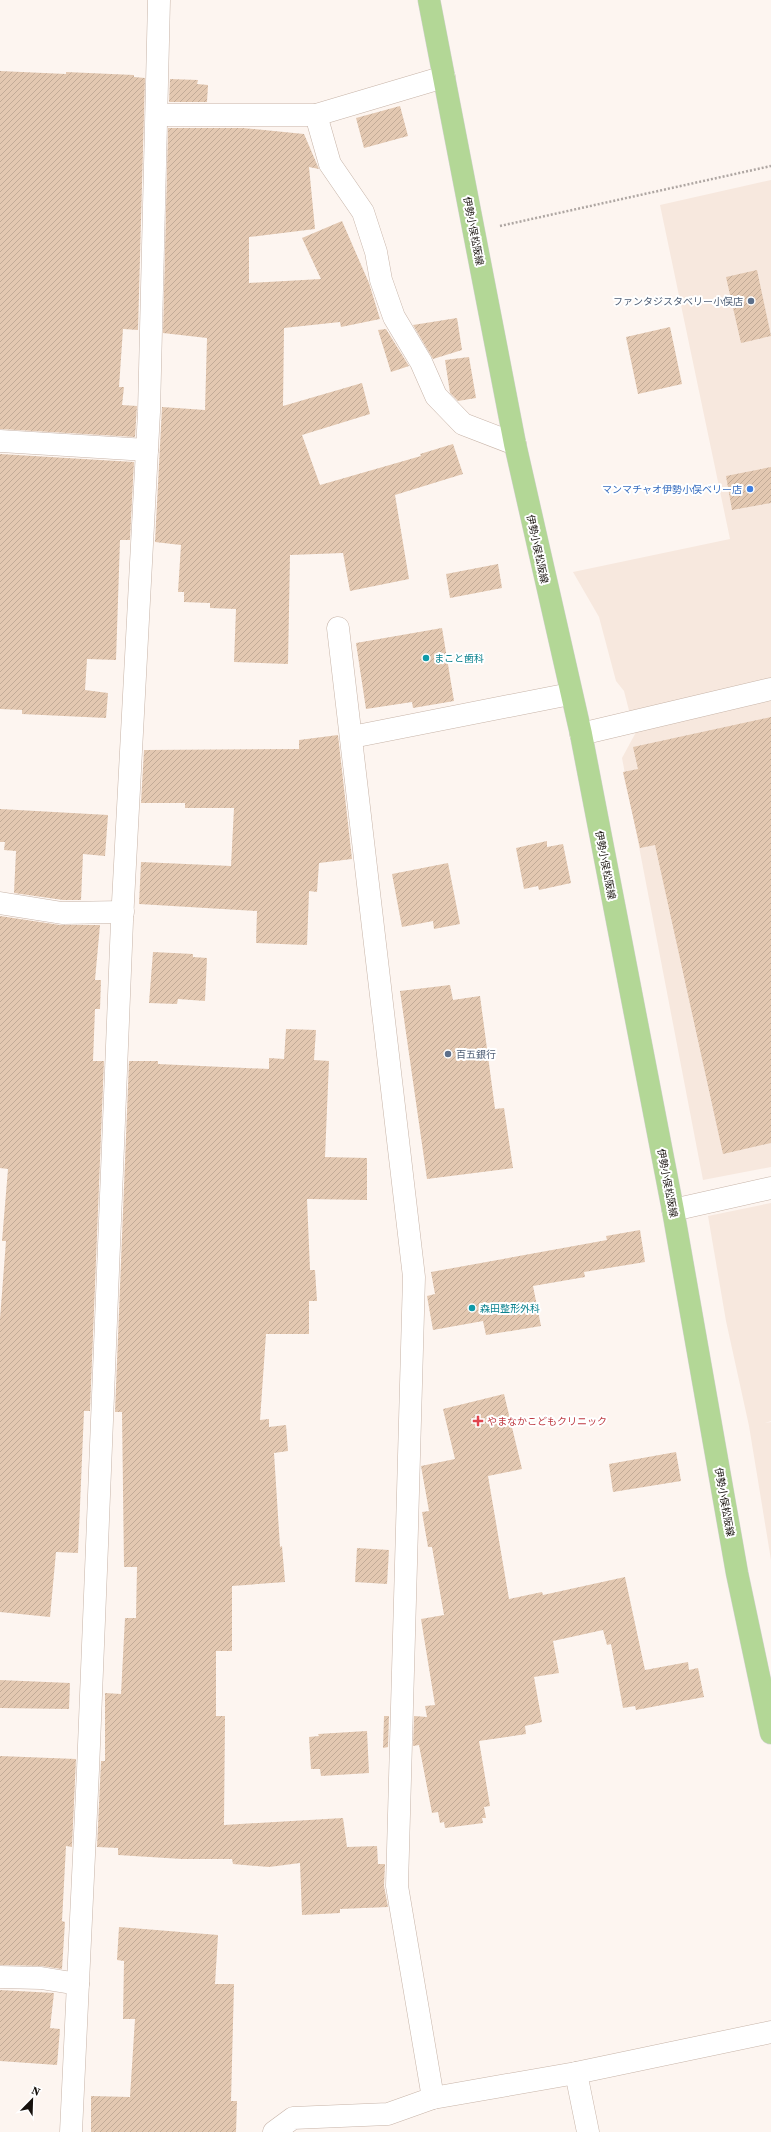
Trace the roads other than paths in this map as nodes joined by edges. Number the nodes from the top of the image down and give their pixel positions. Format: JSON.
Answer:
{"nodes":[{"id":1,"x":159,"y":0,"type":"edge"},
{"id":2,"x":429,"y":0,"type":"edge"},
{"id":3,"x":444,"y":76,"type":"junction"},
{"id":4,"x":157,"y":115,"type":"junction"},
{"id":5,"x":316,"y":115,"type":"junction"},
{"id":6,"x":0,"y":441,"type":"edge"},
{"id":7,"x":515,"y":444,"type":"junction"},
{"id":8,"x":146,"y":450,"type":"junction"},
{"id":9,"x":338,"y":628,"type":"dead end"},
{"id":10,"x":771,"y":689,"type":"edge"},
{"id":11,"x":570,"y":694,"type":"junction"},
{"id":12,"x":581,"y":734,"type":"junction"},
{"id":13,"x":352,"y":737,"type":"junction"},
{"id":14,"x":0,"y":903,"type":"edge"},
{"id":15,"x":123,"y":912,"type":"junction"},
{"id":16,"x":771,"y":1188,"type":"edge"},
{"id":17,"x":673,"y":1210,"type":"junction"},
{"id":18,"x":771,"y":1733,"type":"edge"},
{"id":19,"x":0,"y":1977,"type":"edge"},
{"id":20,"x":78,"y":1984,"type":"junction"},
{"id":21,"x":771,"y":2032,"type":"edge"},
{"id":22,"x":576,"y":2073,"type":"junction"},
{"id":23,"x":433,"y":2098,"type":"junction"},
{"id":24,"x":313,"y":2125,"type":"edge"},
{"id":25,"x":71,"y":2132,"type":"edge"},
{"id":26,"x":274,"y":2132,"type":"edge"},
{"id":27,"x":588,"y":2132,"type":"edge"}],
"edges":[{"from":1,"to":4,"type":"street"},
{"from":2,"to":3,"type":"main road","name":"伊勢小俣松阪線"},
{"from":3,"to":5,"type":"street"},
{"from":3,"to":7,"type":"main road","name":"伊勢小俣松阪線"},
{"from":4,"to":5,"type":"street"},
{"from":4,"to":8,"type":"street"},
{"from":5,"to":7,"type":"street"},
{"from":6,"to":8,"type":"street"},
{"from":7,"to":11,"type":"main road","name":"伊勢小俣松阪線"},
{"from":8,"to":15,"type":"street"},
{"from":9,"to":13,"type":"street"},
{"from":10,"to":12,"type":"street"},
{"from":11,"to":12,"type":"main road","name":"伊勢小俣松阪線"},
{"from":11,"to":13,"type":"street"},
{"from":12,"to":17,"type":"main road","name":"伊勢小俣松阪線"},
{"from":13,"to":23,"type":"street"},
{"from":14,"to":15,"type":"street"},
{"from":15,"to":20,"type":"street"},
{"from":16,"to":17,"type":"street"},
{"from":17,"to":18,"type":"main road","name":"伊勢小俣松阪線"},
{"from":19,"to":20,"type":"street"},
{"from":20,"to":25,"type":"street"},
{"from":21,"to":22,"type":"street"},
{"from":22,"to":23,"type":"street"},
{"from":22,"to":27,"type":"street"},
{"from":23,"to":24,"type":"street"},
{"from":24,"to":26,"type":"street"}]}
